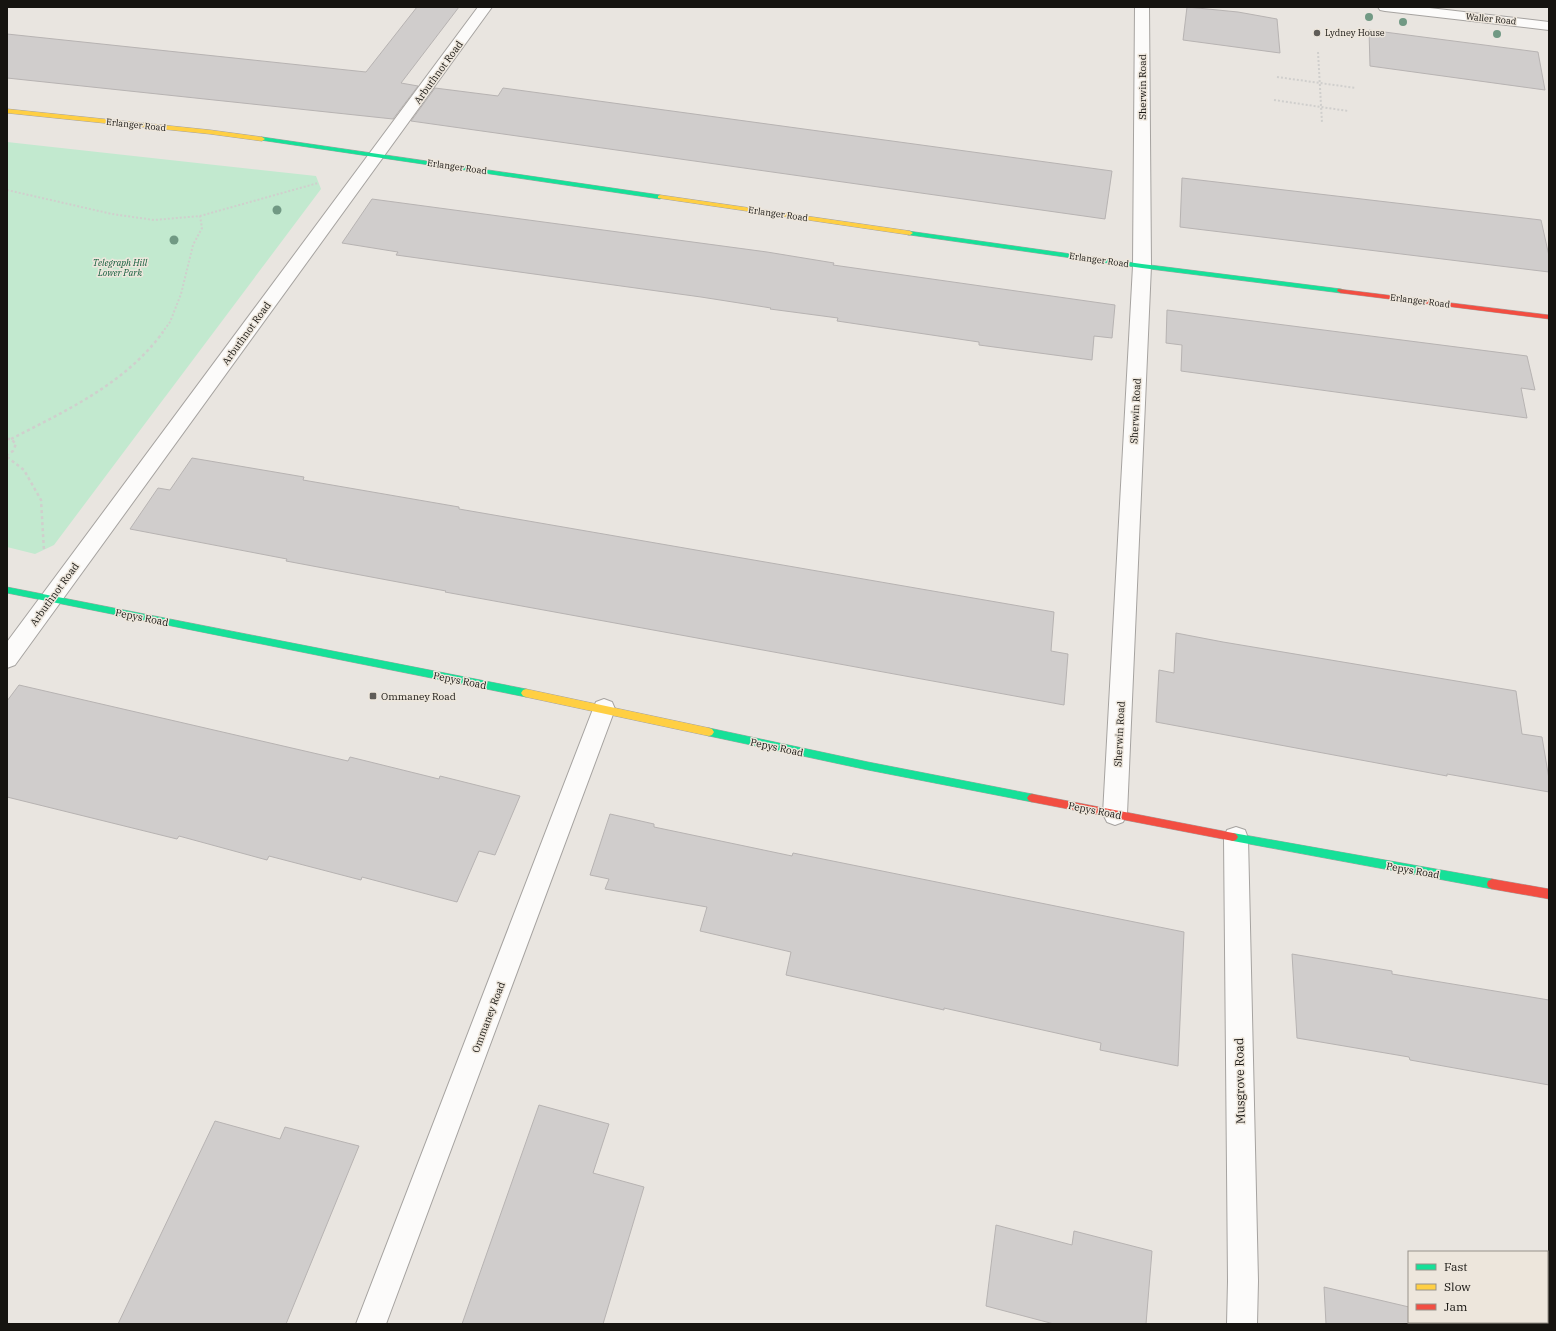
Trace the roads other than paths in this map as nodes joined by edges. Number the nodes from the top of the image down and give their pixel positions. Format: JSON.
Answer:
{"nodes":[{"id":1,"x":485,"y":7,"type":"edge"},
{"id":2,"x":1142,"y":7,"type":"edge"},
{"id":3,"x":1385,"y":7,"type":"edge"},
{"id":4,"x":1549,"y":26,"type":"edge"},
{"id":5,"x":7,"y":112,"type":"edge"},
{"id":6,"x":376,"y":155,"type":"junction"},
{"id":7,"x":1142,"y":266,"type":"junction"},
{"id":8,"x":1549,"y":317,"type":"edge"},
{"id":9,"x":7,"y":590,"type":"edge"},
{"id":10,"x":51,"y":599,"type":"junction"},
{"id":11,"x":7,"y":659,"type":"edge"},
{"id":12,"x":604,"y":709,"type":"junction"},
{"id":13,"x":1115,"y":814,"type":"junction"},
{"id":14,"x":1236,"y":838,"type":"junction"},
{"id":15,"x":1549,"y":894,"type":"edge"},
{"id":16,"x":371,"y":1324,"type":"edge"},
{"id":17,"x":1242,"y":1324,"type":"edge"}],
"edges":[{"from":1,"to":6,"type":"street","name":"Arbuthnot Road"},
{"from":2,"to":7,"type":"street","name":"Sherwin Road"},
{"from":3,"to":4,"type":"street","name":"Waller Road"},
{"from":5,"to":6,"type":"street","name":"Erlanger Road"},
{"from":6,"to":7,"type":"street","name":"Erlanger Road"},
{"from":6,"to":10,"type":"street","name":"Arbuthnot Road"},
{"from":7,"to":8,"type":"street","name":"Erlanger Road"},
{"from":7,"to":13,"type":"street","name":"Sherwin Road"},
{"from":9,"to":10,"type":"street","name":"Pepys Road"},
{"from":10,"to":11,"type":"street","name":"Arbuthnot Road"},
{"from":10,"to":12,"type":"street","name":"Pepys Road"},
{"from":12,"to":13,"type":"street","name":"Pepys Road"},
{"from":12,"to":16,"type":"street","name":"Ommaney Road"},
{"from":13,"to":14,"type":"street","name":"Pepys Road"},
{"from":14,"to":15,"type":"street","name":"Pepys Road"},
{"from":14,"to":17,"type":"street","name":"Musgrove Road"}]}
